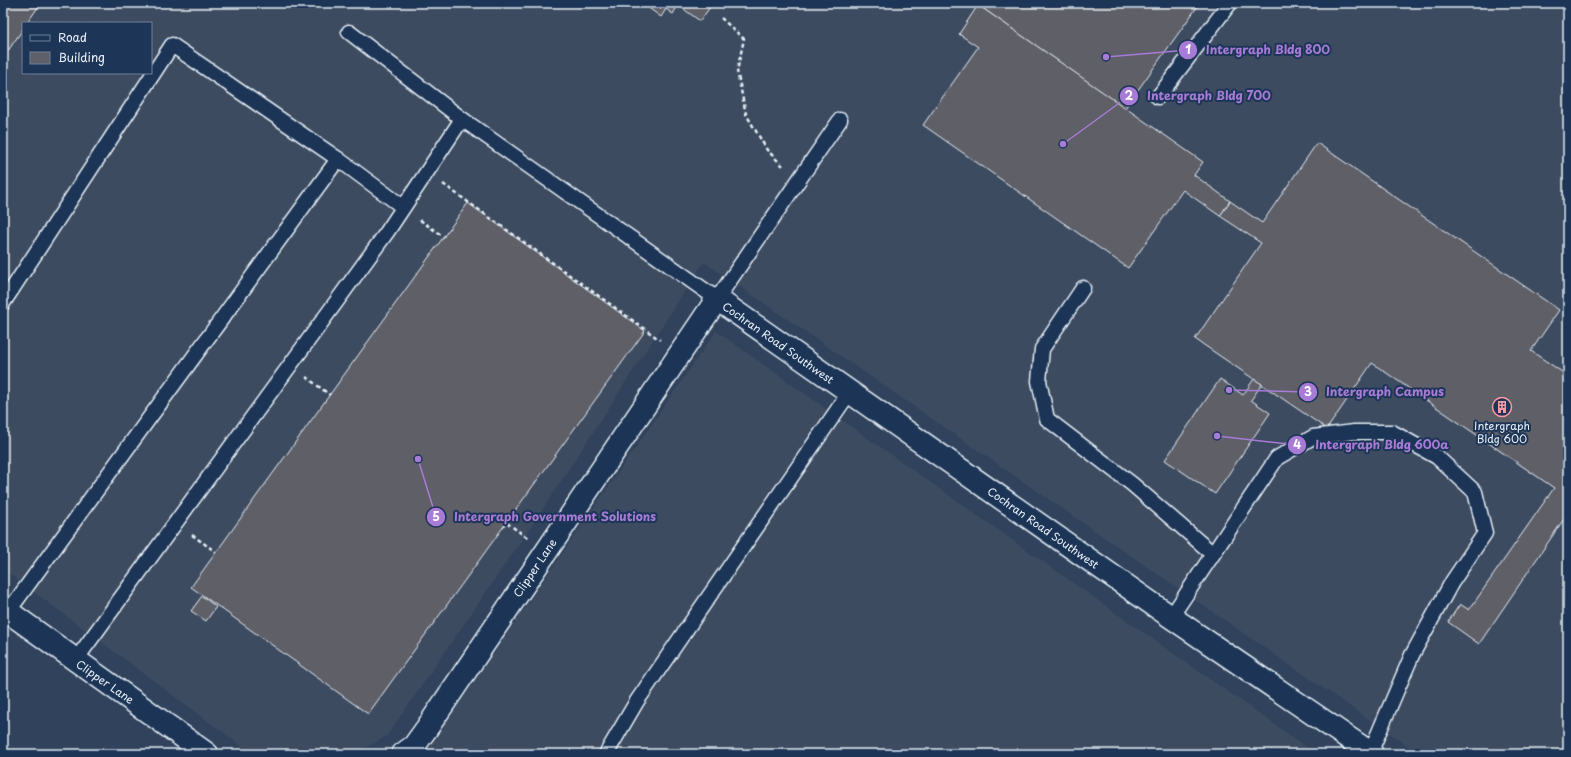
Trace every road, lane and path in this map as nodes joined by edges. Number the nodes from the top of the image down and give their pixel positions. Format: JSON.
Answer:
{"nodes":[{"id":1,"x":1230,"y":3,"type":"edge"},
{"id":2,"x":721,"y":18,"type":"dead end"},
{"id":3,"x":349,"y":32,"type":"dead end"},
{"id":4,"x":1158,"y":97,"type":"dead end"},
{"id":5,"x":462,"y":119,"type":"junction"},
{"id":6,"x":840,"y":120,"type":"dead end"},
{"id":7,"x":338,"y":159,"type":"junction"},
{"id":8,"x":427,"y":172,"type":"junction"},
{"id":9,"x":798,"y":182,"type":"junction"},
{"id":10,"x":403,"y":208,"type":"junction"},
{"id":11,"x":444,"y":237,"type":"dead end"},
{"id":12,"x":1083,"y":288,"type":"dead end"},
{"id":13,"x":717,"y":300,"type":"junction"},
{"id":14,"x":3,"y":303,"type":"edge"},
{"id":15,"x":679,"y":354,"type":"junction"},
{"id":16,"x":290,"y":366,"type":"junction"},
{"id":17,"x":849,"y":393,"type":"junction"},
{"id":18,"x":330,"y":394,"type":"dead end"},
{"id":19,"x":175,"y":523,"type":"junction"},
{"id":20,"x":216,"y":552,"type":"dead end"},
{"id":21,"x":1213,"y":554,"type":"junction"},
{"id":22,"x":6,"y":610,"type":"edge"},
{"id":23,"x":1171,"y":617,"type":"junction"},
{"id":24,"x":75,"y":661,"type":"junction"},
{"id":25,"x":1371,"y":753,"type":"edge"},
{"id":26,"x":207,"y":754,"type":"edge"},
{"id":27,"x":403,"y":754,"type":"edge"},
{"id":28,"x":606,"y":754,"type":"edge"}],
"edges":[{"from":1,"to":4,"type":"lane"},
{"from":2,"to":9,"type":"path"},
{"from":3,"to":5,"type":"lane"},
{"from":5,"to":8,"type":"lane"},
{"from":5,"to":13,"type":"lane"},
{"from":6,"to":9,"type":"lane"},
{"from":7,"to":10,"type":"lane"},
{"from":7,"to":14,"type":"lane"},
{"from":7,"to":22,"type":"lane"},
{"from":8,"to":10,"type":"lane"},
{"from":8,"to":15,"type":"path"},
{"from":9,"to":13,"type":"lane"},
{"from":10,"to":11,"type":"path"},
{"from":10,"to":16,"type":"lane"},
{"from":12,"to":21,"type":"lane"},
{"from":13,"to":15,"type":"street","name":"Clipper Lane"},
{"from":13,"to":17,"type":"street","name":"Cochran Road Southwest"},
{"from":15,"to":27,"type":"street","name":"Clipper Lane"},
{"from":16,"to":18,"type":"path"},
{"from":16,"to":19,"type":"lane"},
{"from":17,"to":23,"type":"street","name":"Cochran Road Southwest"},
{"from":17,"to":28,"type":"lane"},
{"from":19,"to":20,"type":"path"},
{"from":19,"to":24,"type":"lane"},
{"from":21,"to":23,"type":"lane"},
{"from":21,"to":25,"type":"lane"},
{"from":22,"to":24,"type":"street","name":"Clipper Lane"},
{"from":23,"to":25,"type":"street","name":"Cochran Road Southwest"},
{"from":24,"to":26,"type":"street","name":"Clipper Lane"}]}
